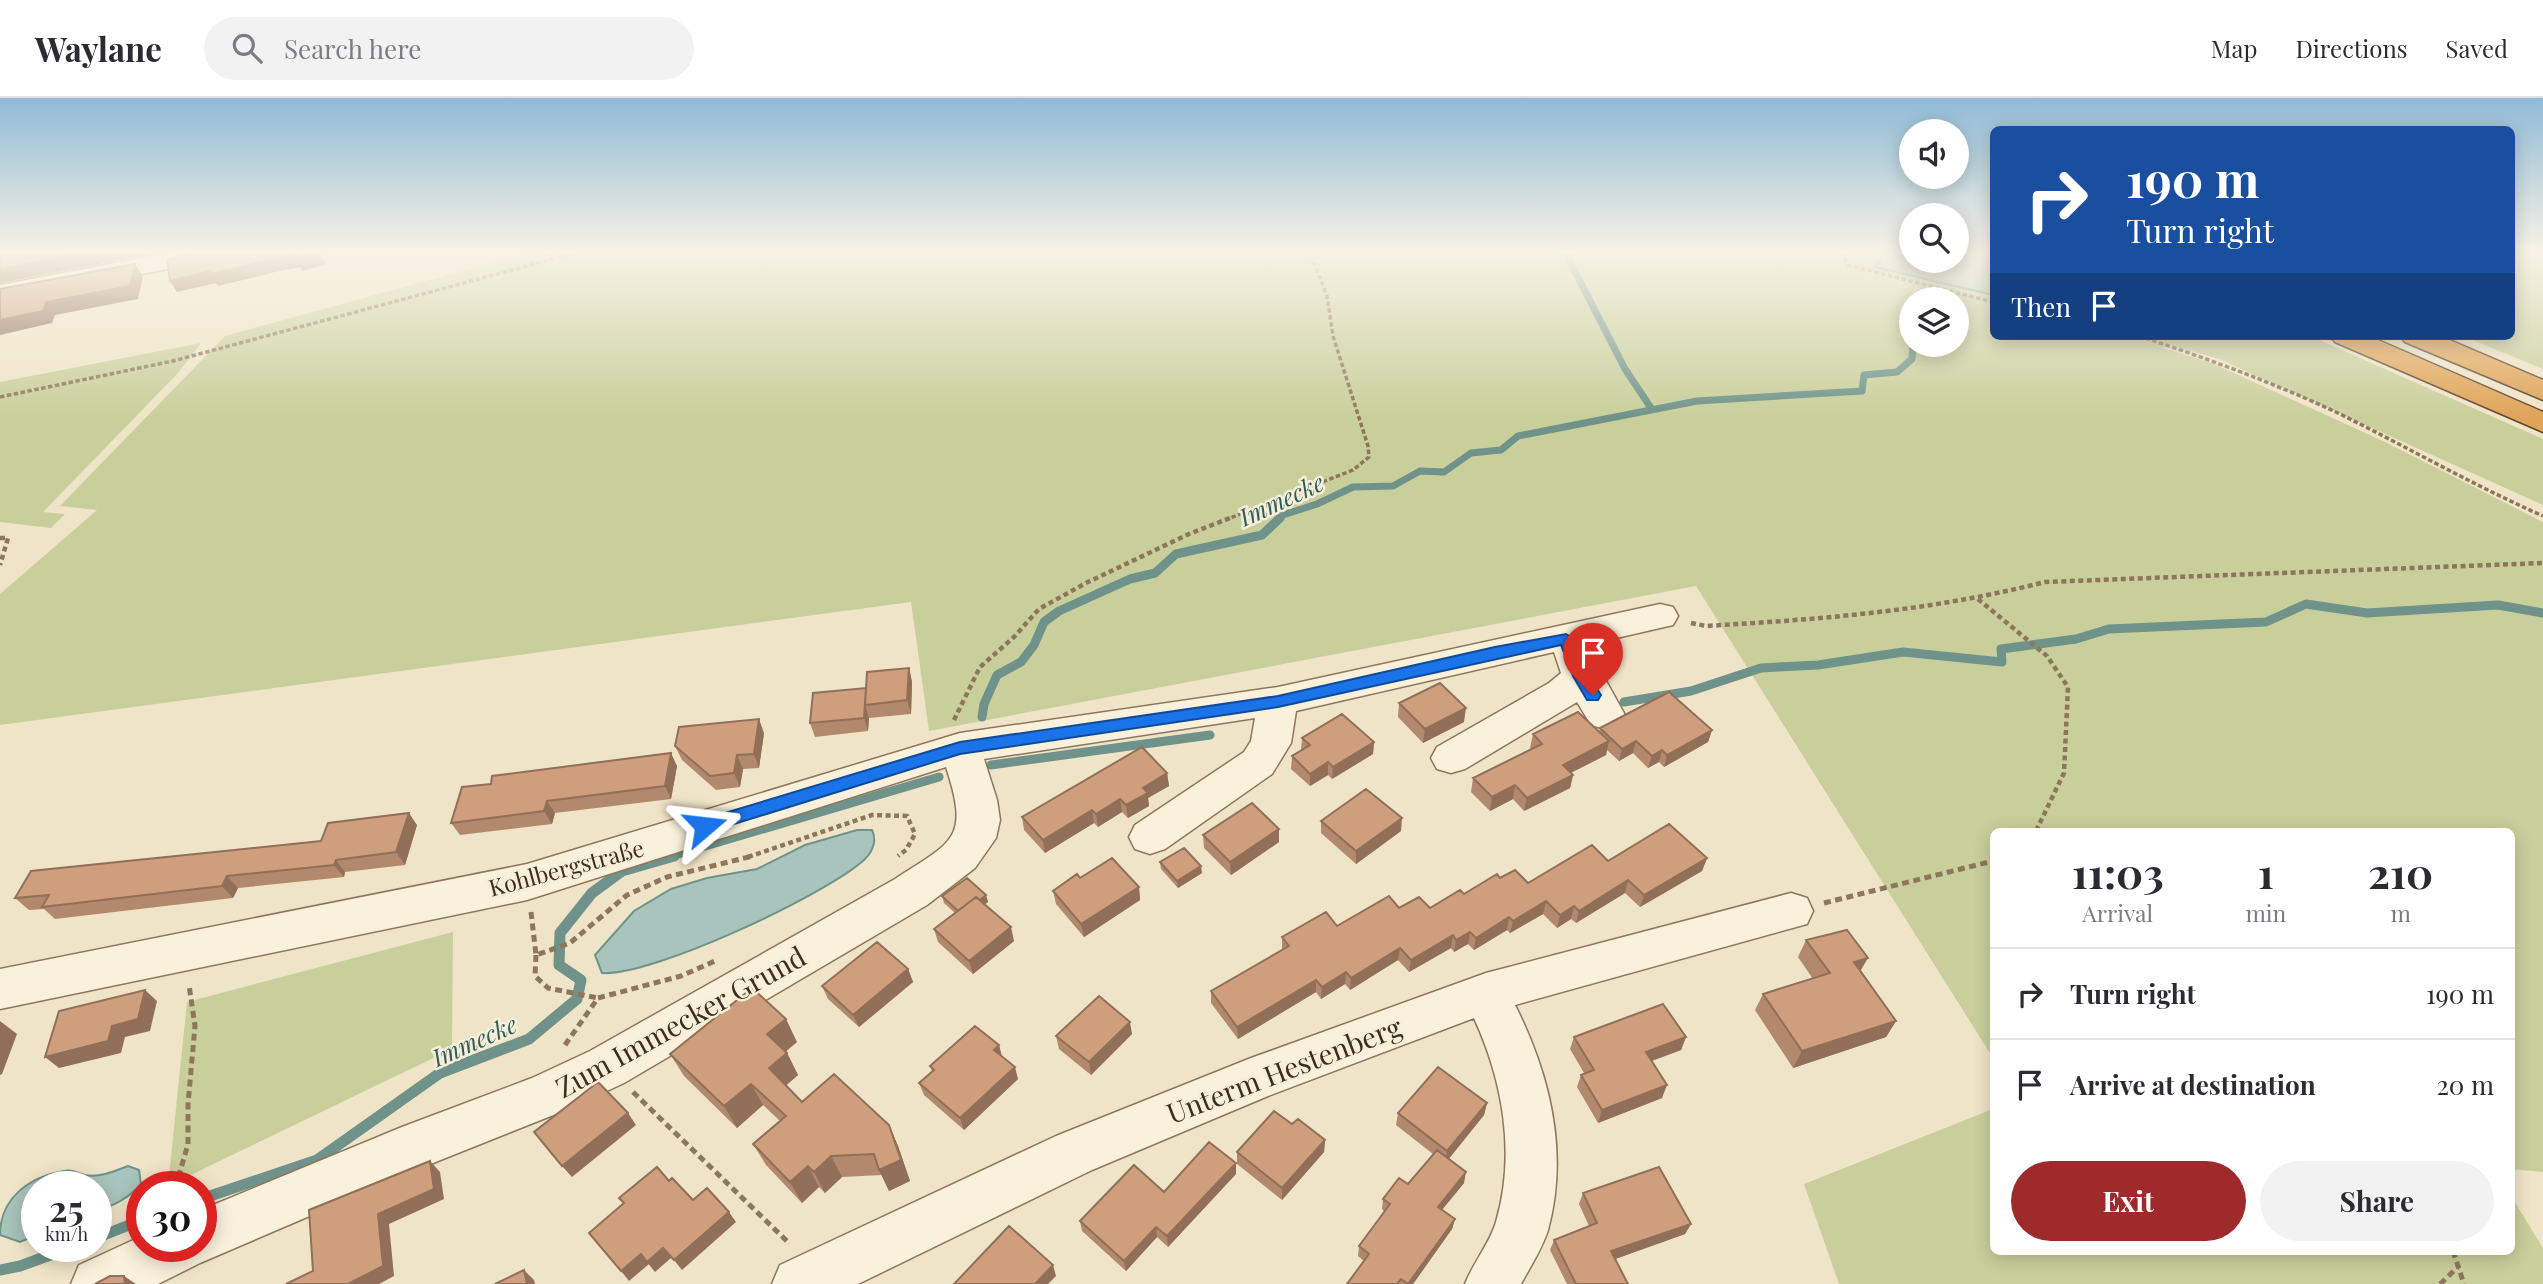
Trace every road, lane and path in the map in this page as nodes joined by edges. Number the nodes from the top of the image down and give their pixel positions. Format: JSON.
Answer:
{"nodes":[{"id":1,"x":377,"y":307,"type":"edge"},
{"id":2,"x":1329,"y":307,"type":"edge"},
{"id":3,"x":2158,"y":340,"type":"edge"},
{"id":4,"x":2354,"y":340,"type":"edge"},
{"id":5,"x":2423,"y":340,"type":"edge"},
{"id":6,"x":2543,"y":391,"type":"edge"},
{"id":7,"x":0,"y":397,"type":"edge"},
{"id":8,"x":2543,"y":423,"type":"edge"},
{"id":9,"x":2543,"y":516,"type":"edge"},
{"id":10,"x":0,"y":538,"type":"edge"},
{"id":11,"x":2543,"y":563,"type":"edge"},
{"id":12,"x":0,"y":565,"type":"edge"},
{"id":13,"x":1978,"y":600,"type":"junction"},
{"id":14,"x":1660,"y":616,"type":"joint"},
{"id":15,"x":1574,"y":657,"type":"junction"},
{"id":16,"x":1278,"y":701,"type":"junction"},
{"id":17,"x":1605,"y":715,"type":"dead end"},
{"id":18,"x":949,"y":752,"type":"junction"},
{"id":19,"x":1451,"y":758,"type":"dead end"},
{"id":20,"x":2037,"y":828,"type":"edge"},
{"id":21,"x":1150,"y":836,"type":"dead end"},
{"id":22,"x":896,"y":858,"type":"dead end"},
{"id":23,"x":1990,"y":862,"type":"edge"},
{"id":24,"x":527,"y":882,"type":"junction"},
{"id":25,"x":1791,"y":911,"type":"joint"},
{"id":26,"x":536,"y":956,"type":"junction"},
{"id":27,"x":724,"y":956,"type":"dead end"},
{"id":28,"x":188,"y":974,"type":"dead end"},
{"id":29,"x":0,"y":989,"type":"edge"},
{"id":30,"x":1486,"y":993,"type":"junction"},
{"id":31,"x":598,"y":999,"type":"junction"},
{"id":32,"x":607,"y":1067,"type":"junction"},
{"id":33,"x":549,"y":1094,"type":"junction"},
{"id":34,"x":180,"y":1171,"type":"edge"},
{"id":35,"x":217,"y":1230,"type":"edge"},
{"id":36,"x":2455,"y":1255,"type":"edge"},
{"id":37,"x":145,"y":1262,"type":"edge"},
{"id":38,"x":2459,"y":1266,"type":"junction"},
{"id":39,"x":809,"y":1279,"type":"edge"},
{"id":40,"x":98,"y":1284,"type":"edge"},
{"id":41,"x":1492,"y":1284,"type":"edge"},
{"id":42,"x":2441,"y":1284,"type":"edge"},
{"id":43,"x":2464,"y":1284,"type":"edge"}],
"edges":[{"from":1,"to":7,"type":"path"},
{"from":2,"to":18,"type":"path"},
{"from":3,"to":9,"type":"path"},
{"from":4,"to":8,"type":"highway"},
{"from":5,"to":6,"type":"highway"},
{"from":10,"to":12,"type":"path"},
{"from":11,"to":13,"type":"path"},
{"from":13,"to":14,"type":"path"},
{"from":13,"to":20,"type":"path"},
{"from":14,"to":15,"type":"street","name":"Kohlbergstraße"},
{"from":15,"to":16,"type":"street","name":"Kohlbergstraße"},
{"from":15,"to":17,"type":"street"},
{"from":15,"to":19,"type":"street"},
{"from":16,"to":18,"type":"street","name":"Kohlbergstraße"},
{"from":16,"to":21,"type":"street"},
{"from":18,"to":24,"type":"street","name":"Kohlbergstraße"},
{"from":18,"to":32,"type":"street","name":"Zum Immecker Grund"},
{"from":22,"to":26,"type":"path"},
{"from":23,"to":25,"type":"path"},
{"from":24,"to":26,"type":"path"},
{"from":24,"to":29,"type":"street","name":"Kohlbergstraße"},
{"from":25,"to":30,"type":"street","name":"Unterm Hestenberg"},
{"from":26,"to":31,"type":"path"},
{"from":27,"to":31,"type":"path"},
{"from":28,"to":34,"type":"path"},
{"from":30,"to":39,"type":"street","name":"Unterm Hestenberg"},
{"from":30,"to":41,"type":"street"},
{"from":31,"to":33,"type":"path"},
{"from":32,"to":33,"type":"street","name":"Zum Immecker Grund"},
{"from":32,"to":39,"type":"path"},
{"from":33,"to":35,"type":"street","name":"Zum Immecker Grund"},
{"from":36,"to":38,"type":"path"},
{"from":37,"to":40,"type":"street"},
{"from":38,"to":42,"type":"path"},
{"from":38,"to":43,"type":"path"}]}
